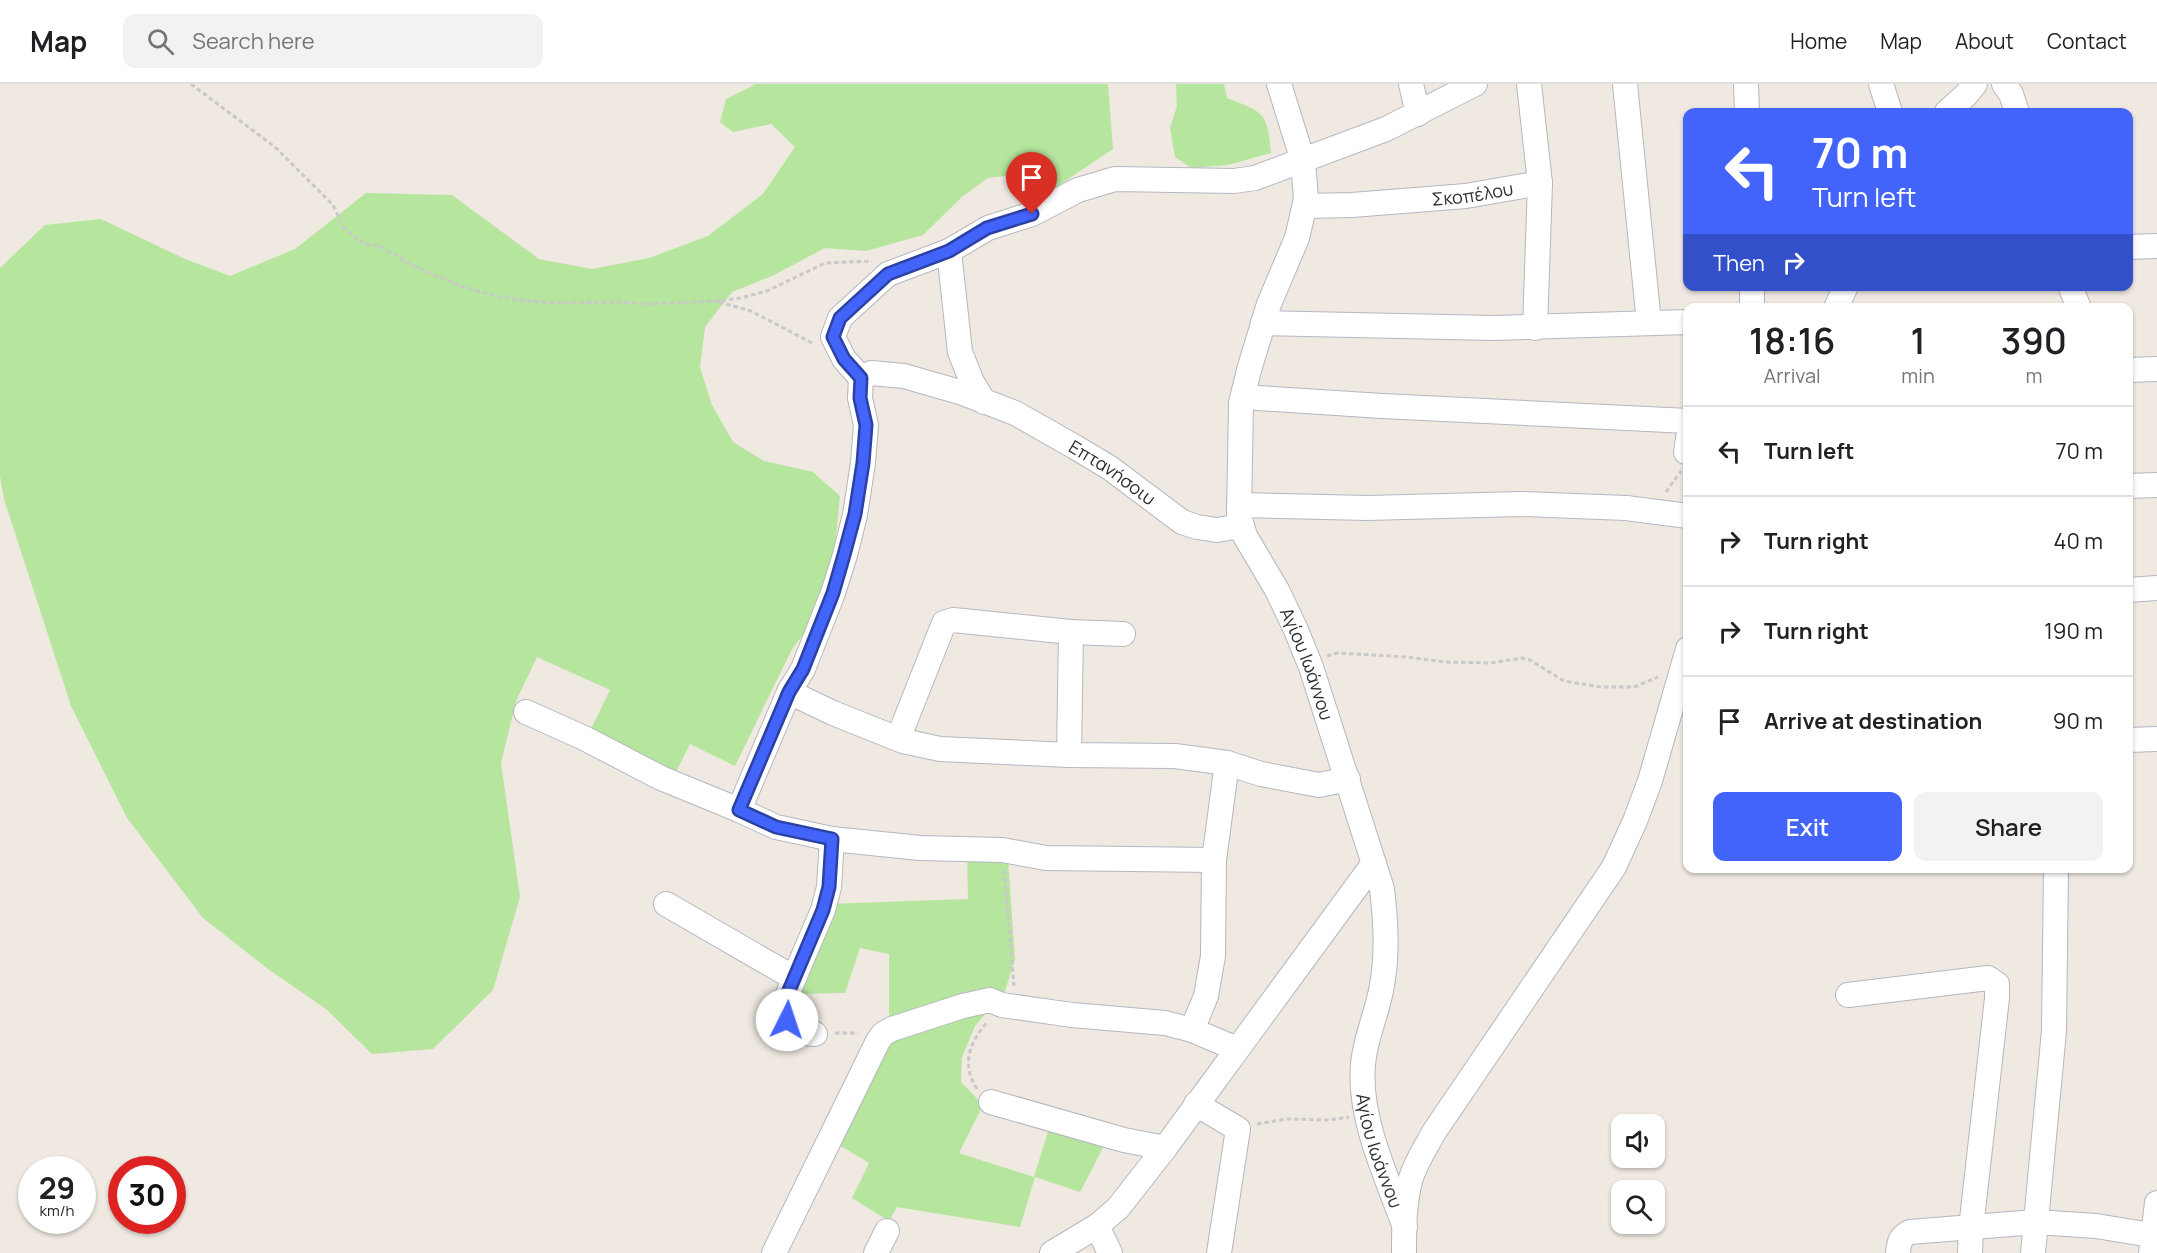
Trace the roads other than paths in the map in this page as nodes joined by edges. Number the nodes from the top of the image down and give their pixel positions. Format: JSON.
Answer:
{"nodes":[{"id":1,"x":1279,"y":84,"type":"edge"},
{"id":2,"x":1412,"y":84,"type":"edge"},
{"id":3,"x":1475,"y":84,"type":"edge"},
{"id":4,"x":1529,"y":84,"type":"edge"},
{"id":5,"x":1625,"y":84,"type":"edge"},
{"id":6,"x":1746,"y":84,"type":"edge"},
{"id":7,"x":1881,"y":84,"type":"edge"},
{"id":8,"x":1975,"y":84,"type":"edge"},
{"id":9,"x":2004,"y":84,"type":"edge"},
{"id":10,"x":1748,"y":108,"type":"edge"},
{"id":11,"x":1889,"y":108,"type":"edge"},
{"id":12,"x":1951,"y":108,"type":"edge"},
{"id":13,"x":2016,"y":108,"type":"edge"},
{"id":14,"x":1418,"y":114,"type":"junction"},
{"id":15,"x":1303,"y":161,"type":"junction"},
{"id":16,"x":1540,"y":183,"type":"junction"},
{"id":17,"x":1305,"y":206,"type":"junction"},
{"id":18,"x":2157,"y":246,"type":"edge"},
{"id":19,"x":2133,"y":247,"type":"edge"},
{"id":20,"x":949,"y":251,"type":"junction"},
{"id":21,"x":1683,"y":322,"type":"edge"},
{"id":22,"x":1263,"y":323,"type":"junction"},
{"id":23,"x":1649,"y":323,"type":"junction"},
{"id":24,"x":1535,"y":328,"type":"junction"},
{"id":25,"x":2157,"y":369,"type":"edge"},
{"id":26,"x":2133,"y":370,"type":"edge"},
{"id":27,"x":861,"y":378,"type":"junction"},
{"id":28,"x":1243,"y":397,"type":"junction"},
{"id":29,"x":984,"y":402,"type":"junction"},
{"id":30,"x":1683,"y":421,"type":"edge"},
{"id":31,"x":2157,"y":485,"type":"edge"},
{"id":32,"x":2133,"y":486,"type":"edge"},
{"id":33,"x":1241,"y":515,"type":"junction"},
{"id":34,"x":1683,"y":515,"type":"edge"},
{"id":35,"x":2157,"y":588,"type":"edge"},
{"id":36,"x":2133,"y":590,"type":"edge"},
{"id":37,"x":1071,"y":632,"type":"junction"},
{"id":38,"x":1123,"y":634,"type":"dead end"},
{"id":39,"x":1683,"y":664,"type":"edge"},
{"id":40,"x":789,"y":692,"type":"junction"},
{"id":41,"x":526,"y":712,"type":"dead end"},
{"id":42,"x":898,"y":739,"type":"junction"},
{"id":43,"x":2157,"y":739,"type":"edge"},
{"id":44,"x":2133,"y":740,"type":"edge"},
{"id":45,"x":1069,"y":755,"type":"junction"},
{"id":46,"x":1227,"y":763,"type":"junction"},
{"id":47,"x":1348,"y":779,"type":"junction"},
{"id":48,"x":739,"y":810,"type":"junction"},
{"id":49,"x":832,"y":839,"type":"junction"},
{"id":50,"x":1214,"y":860,"type":"junction"},
{"id":51,"x":1374,"y":863,"type":"junction"},
{"id":52,"x":2056,"y":873,"type":"edge"},
{"id":53,"x":666,"y":904,"type":"dead end"},
{"id":54,"x":794,"y":978,"type":"junction"},
{"id":55,"x":1848,"y":995,"type":"dead end"},
{"id":56,"x":1192,"y":1030,"type":"junction"},
{"id":57,"x":815,"y":1034,"type":"road end"},
{"id":58,"x":1237,"y":1049,"type":"junction"},
{"id":59,"x":991,"y":1102,"type":"road end"},
{"id":60,"x":1196,"y":1104,"type":"junction"},
{"id":61,"x":1165,"y":1148,"type":"junction"},
{"id":62,"x":2157,"y":1203,"type":"edge"},
{"id":63,"x":2036,"y":1222,"type":"junction"},
{"id":64,"x":1097,"y":1226,"type":"junction"},
{"id":65,"x":1405,"y":1227,"type":"junction"},
{"id":66,"x":1971,"y":1228,"type":"junction"},
{"id":67,"x":887,"y":1231,"type":"dead end"},
{"id":68,"x":2154,"y":1241,"type":"edge"},
{"id":69,"x":774,"y":1253,"type":"edge"},
{"id":70,"x":876,"y":1253,"type":"edge"},
{"id":71,"x":1052,"y":1253,"type":"edge"},
{"id":72,"x":1110,"y":1253,"type":"edge"},
{"id":73,"x":1219,"y":1253,"type":"edge"},
{"id":74,"x":1404,"y":1253,"type":"edge"},
{"id":75,"x":1898,"y":1253,"type":"edge"},
{"id":76,"x":1970,"y":1253,"type":"edge"},
{"id":77,"x":2033,"y":1253,"type":"edge"}],
"edges":[{"from":1,"to":15,"type":"street","name":"Αγίου Ιωάννου"},
{"from":2,"to":14,"type":"street"},
{"from":3,"to":14,"type":"street"},
{"from":4,"to":16,"type":"street"},
{"from":5,"to":23,"type":"street"},
{"from":6,"to":10,"type":"street"},
{"from":7,"to":11,"type":"street"},
{"from":8,"to":12,"type":"street"},
{"from":9,"to":13,"type":"street"},
{"from":14,"to":15,"type":"street"},
{"from":15,"to":17,"type":"street","name":"Αγίου Ιωάννου"},
{"from":15,"to":20,"type":"street"},
{"from":16,"to":17,"type":"street","name":"Σκοπέλου"},
{"from":16,"to":24,"type":"street"},
{"from":17,"to":22,"type":"street","name":"Αγίου Ιωάννου"},
{"from":18,"to":19,"type":"street"},
{"from":20,"to":27,"type":"street"},
{"from":20,"to":29,"type":"street"},
{"from":21,"to":23,"type":"street"},
{"from":22,"to":24,"type":"street"},
{"from":22,"to":28,"type":"street","name":"Αγίου Ιωάννου"},
{"from":23,"to":24,"type":"street"},
{"from":25,"to":26,"type":"street"},
{"from":27,"to":29,"type":"street","name":"Επτανήσοιυ"},
{"from":27,"to":40,"type":"street"},
{"from":28,"to":30,"type":"street"},
{"from":28,"to":33,"type":"street","name":"Αγίου Ιωάννου"},
{"from":29,"to":33,"type":"street","name":"Επτανήσοιυ"},
{"from":31,"to":32,"type":"street"},
{"from":33,"to":34,"type":"street","name":"Επτανήσοιυ"},
{"from":33,"to":47,"type":"street","name":"Αγίου Ιωάννου"},
{"from":35,"to":36,"type":"street"},
{"from":37,"to":38,"type":"street"},
{"from":37,"to":42,"type":"street"},
{"from":37,"to":45,"type":"street"},
{"from":39,"to":65,"type":"street"},
{"from":40,"to":42,"type":"street"},
{"from":40,"to":48,"type":"street"},
{"from":41,"to":48,"type":"street"},
{"from":42,"to":45,"type":"street"},
{"from":43,"to":44,"type":"street"},
{"from":45,"to":46,"type":"street"},
{"from":46,"to":47,"type":"street"},
{"from":46,"to":50,"type":"street"},
{"from":47,"to":51,"type":"street","name":"Αγίου Ιωάννου"},
{"from":48,"to":49,"type":"street"},
{"from":49,"to":50,"type":"street"},
{"from":49,"to":54,"type":"street"},
{"from":50,"to":56,"type":"street"},
{"from":51,"to":58,"type":"street"},
{"from":51,"to":65,"type":"street","name":"Αγίου Ιωάννου"},
{"from":52,"to":63,"type":"street"},
{"from":53,"to":54,"type":"street"},
{"from":54,"to":57,"type":"street"},
{"from":55,"to":66,"type":"street"},
{"from":56,"to":58,"type":"street"},
{"from":56,"to":69,"type":"street"},
{"from":58,"to":60,"type":"street"},
{"from":59,"to":61,"type":"street"},
{"from":60,"to":61,"type":"street"},
{"from":60,"to":73,"type":"street"},
{"from":61,"to":64,"type":"street"},
{"from":62,"to":68,"type":"street"},
{"from":63,"to":66,"type":"street"},
{"from":63,"to":68,"type":"street"},
{"from":63,"to":77,"type":"street"},
{"from":64,"to":71,"type":"street"},
{"from":64,"to":72,"type":"street"},
{"from":65,"to":74,"type":"street","name":"Αγίου Ιωάννου"},
{"from":66,"to":75,"type":"street"},
{"from":66,"to":76,"type":"street"},
{"from":67,"to":70,"type":"street"}]}
